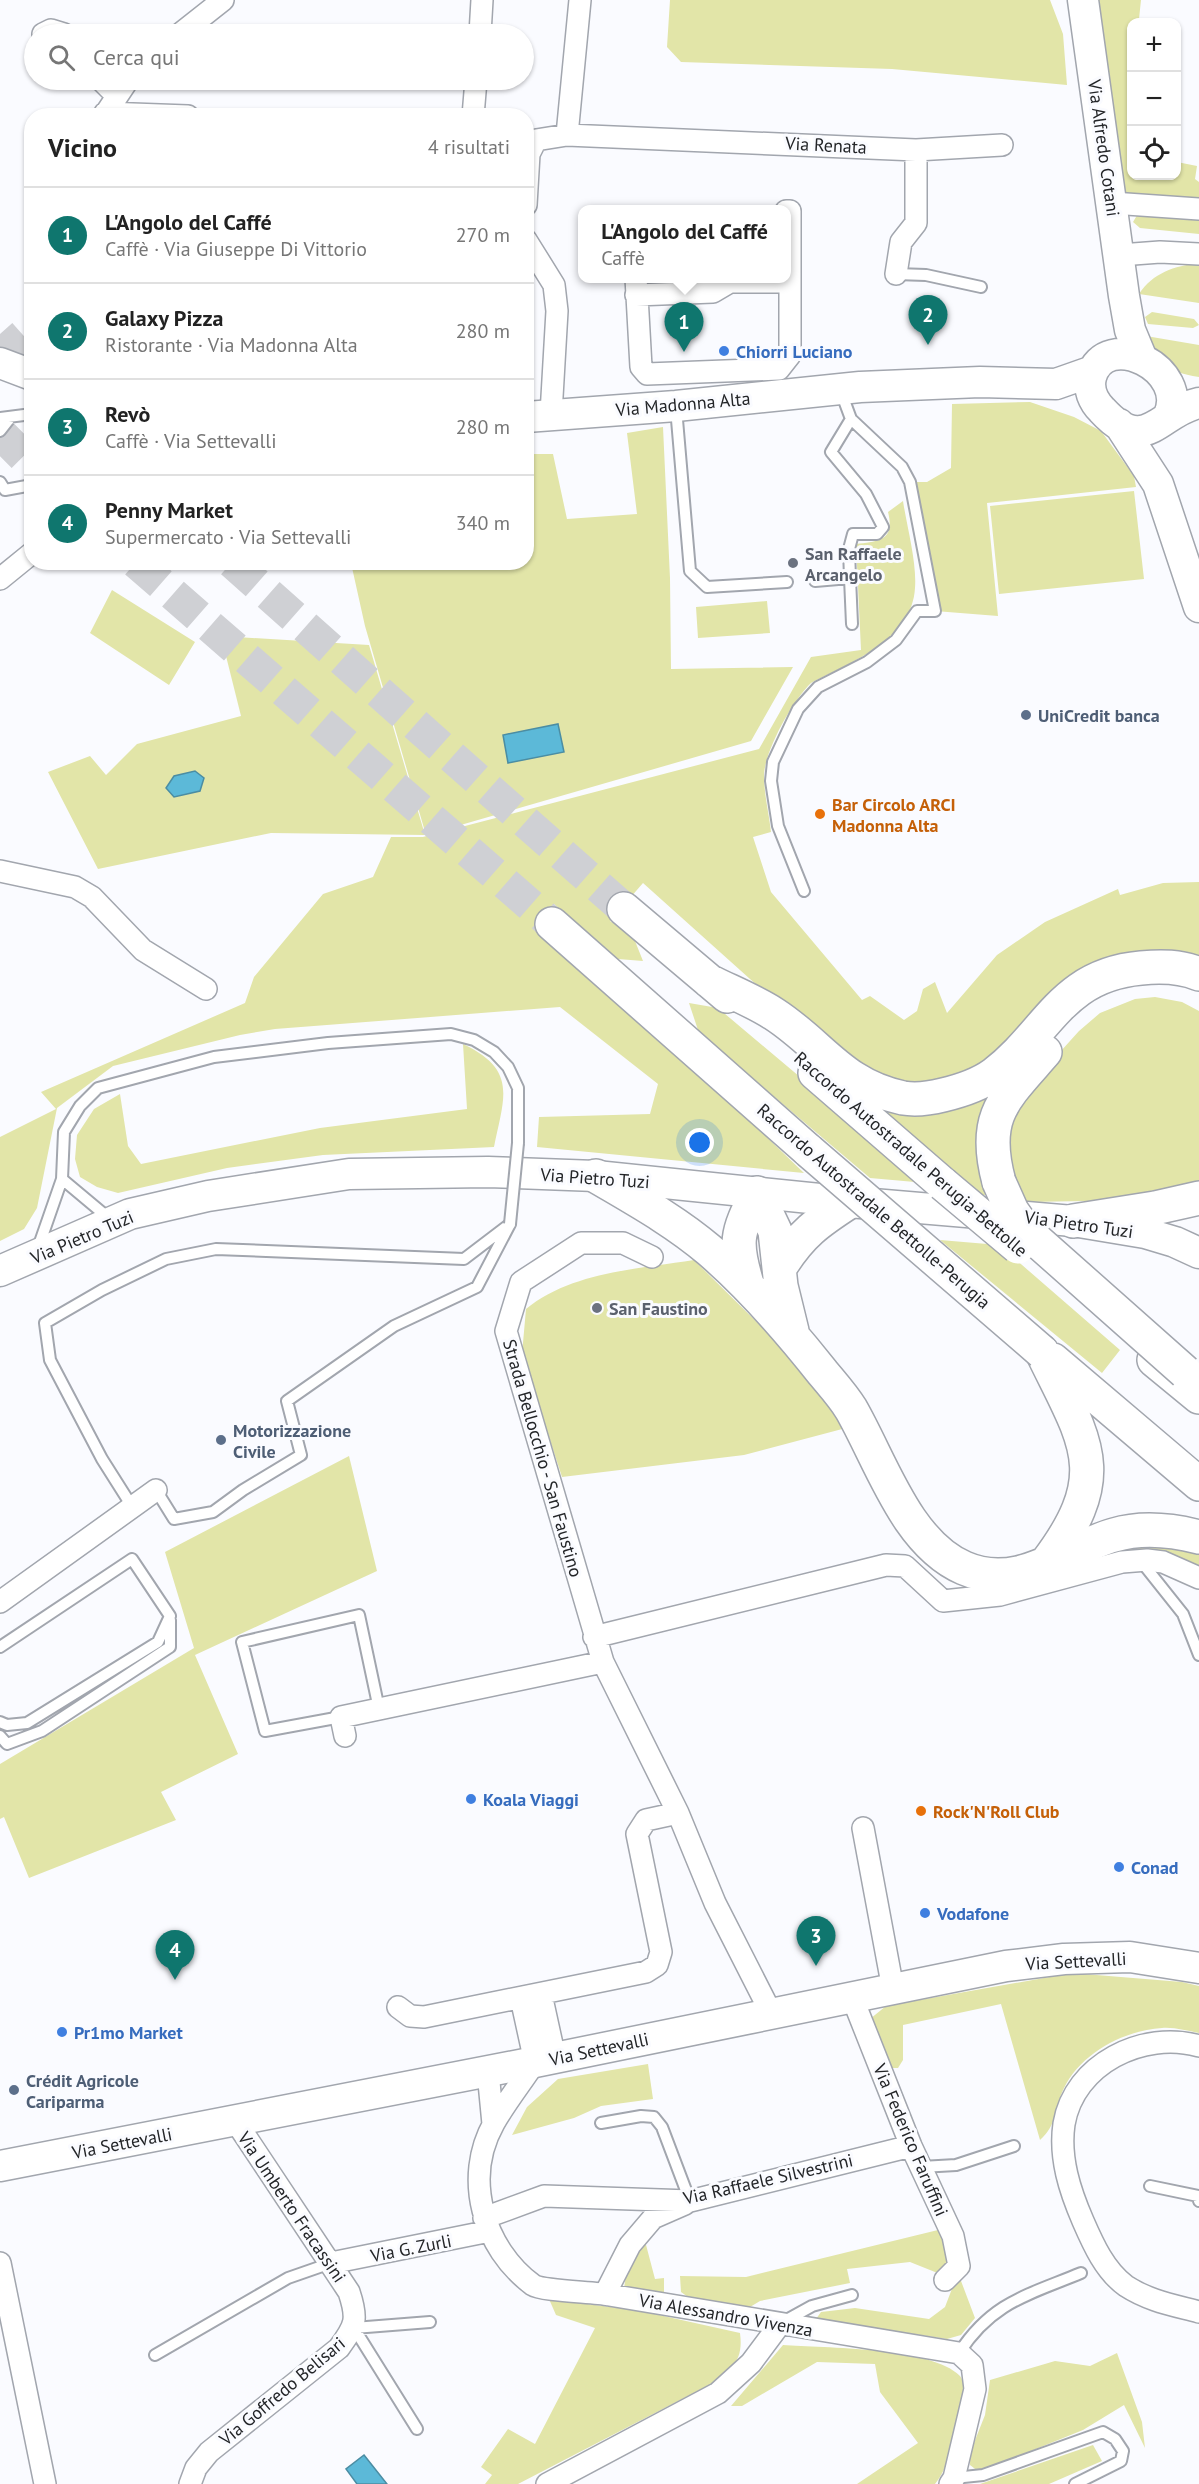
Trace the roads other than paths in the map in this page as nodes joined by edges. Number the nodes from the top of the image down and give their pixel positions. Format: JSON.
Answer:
{"nodes":[{"id":1,"x":223,"y":0,"type":"edge"},
{"id":2,"x":482,"y":0,"type":"edge"},
{"id":3,"x":580,"y":0,"type":"edge"},
{"id":4,"x":1083,"y":0,"type":"edge"},
{"id":5,"x":204,"y":7,"type":"edge"},
{"id":6,"x":189,"y":24,"type":"edge"},
{"id":7,"x":481,"y":24,"type":"edge"},
{"id":8,"x":475,"y":90,"type":"edge"},
{"id":9,"x":114,"y":101,"type":"edge"},
{"id":10,"x":149,"y":108,"type":"edge"},
{"id":11,"x":474,"y":108,"type":"edge"},
{"id":12,"x":567,"y":135,"type":"junction"},
{"id":13,"x":534,"y":143,"type":"edge"},
{"id":14,"x":1002,"y":145,"type":"dead end"},
{"id":15,"x":916,"y":150,"type":"junction"},
{"id":16,"x":1112,"y":203,"type":"junction"},
{"id":17,"x":1199,"y":209,"type":"edge"},
{"id":18,"x":1199,"y":254,"type":"edge"},
{"id":19,"x":1120,"y":255,"type":"junction"},
{"id":20,"x":535,"y":269,"type":"edge"},
{"id":21,"x":896,"y":274,"type":"joint"},
{"id":22,"x":728,"y":283,"type":"edge"},
{"id":23,"x":789,"y":283,"type":"edge"},
{"id":24,"x":636,"y":287,"type":"edge"},
{"id":25,"x":981,"y":287,"type":"dead end"},
{"id":26,"x":1124,"y":296,"type":"junction"},
{"id":27,"x":1099,"y":365,"type":"junction"},
{"id":28,"x":1153,"y":369,"type":"junction"},
{"id":29,"x":704,"y":372,"type":"junction"},
{"id":30,"x":1056,"y":384,"type":"junction"},
{"id":31,"x":840,"y":390,"type":"junction"},
{"id":32,"x":1199,"y":395,"type":"edge"},
{"id":33,"x":1199,"y":403,"type":"edge"},
{"id":34,"x":689,"y":404,"type":"junction"},
{"id":35,"x":24,"y":415,"type":"edge"},
{"id":36,"x":539,"y":416,"type":"edge"},
{"id":37,"x":5,"y":417,"type":"edge"},
{"id":38,"x":1110,"y":417,"type":"junction"},
{"id":39,"x":851,"y":419,"type":"junction"},
{"id":40,"x":1166,"y":419,"type":"junction"},
{"id":41,"x":0,"y":431,"type":"edge"},
{"id":42,"x":0,"y":482,"type":"edge"},
{"id":43,"x":1158,"y":484,"type":"junction"},
{"id":44,"x":24,"y":486,"type":"edge"},
{"id":45,"x":24,"y":560,"type":"edge"},
{"id":46,"x":850,"y":578,"type":"junction"},
{"id":47,"x":0,"y":579,"type":"edge"},
{"id":48,"x":815,"y":581,"type":"dead end"},
{"id":49,"x":786,"y":582,"type":"dead end"},
{"id":50,"x":1199,"y":607,"type":"edge"},
{"id":51,"x":852,"y":624,"type":"dead end"},
{"id":52,"x":0,"y":871,"type":"edge"},
{"id":53,"x":804,"y":891,"type":"dead end"},
{"id":54,"x":624,"y":909,"type":"tunnel mouth"},
{"id":55,"x":552,"y":924,"type":"tunnel mouth"},
{"id":56,"x":1199,"y":974,"type":"edge"},
{"id":57,"x":710,"y":981,"type":"junction"},
{"id":58,"x":206,"y":989,"type":"dead end"},
{"id":59,"x":1199,"y":997,"type":"edge"},
{"id":60,"x":596,"y":1176,"type":"junction"},
{"id":61,"x":62,"y":1179,"type":"junction"},
{"id":62,"x":757,"y":1193,"type":"junction"},
{"id":63,"x":1199,"y":1198,"type":"edge"},
{"id":64,"x":849,"y":1202,"type":"junction"},
{"id":65,"x":1073,"y":1221,"type":"junction"},
{"id":66,"x":114,"y":1222,"type":"junction"},
{"id":67,"x":510,"y":1224,"type":"junction"},
{"id":68,"x":1199,"y":1253,"type":"edge"},
{"id":69,"x":35,"y":1257,"type":"junction"},
{"id":70,"x":652,"y":1257,"type":"dead end"},
{"id":71,"x":781,"y":1266,"type":"junction"},
{"id":72,"x":0,"y":1271,"type":"edge"},
{"id":73,"x":748,"y":1287,"type":"junction"},
{"id":74,"x":793,"y":1336,"type":"junction"},
{"id":75,"x":1042,"y":1352,"type":"junction"},
{"id":76,"x":1199,"y":1387,"type":"edge"},
{"id":77,"x":1199,"y":1397,"type":"edge"},
{"id":78,"x":1199,"y":1484,"type":"edge"},
{"id":79,"x":156,"y":1490,"type":"joint"},
{"id":80,"x":133,"y":1508,"type":"junction"},
{"id":81,"x":1199,"y":1537,"type":"edge"},
{"id":82,"x":1140,"y":1560,"type":"junction"},
{"id":83,"x":1044,"y":1566,"type":"junction"},
{"id":84,"x":1190,"y":1574,"type":"edge"},
{"id":85,"x":1199,"y":1591,"type":"edge"},
{"id":86,"x":0,"y":1602,"type":"edge"},
{"id":87,"x":170,"y":1616,"type":"junction"},
{"id":88,"x":594,"y":1637,"type":"junction"},
{"id":89,"x":0,"y":1647,"type":"edge"},
{"id":90,"x":1199,"y":1655,"type":"edge"},
{"id":91,"x":603,"y":1662,"type":"junction"},
{"id":92,"x":379,"y":1709,"type":"junction"},
{"id":93,"x":0,"y":1722,"type":"edge"},
{"id":94,"x":343,"y":1726,"type":"joint"},
{"id":95,"x":2,"y":1743,"type":"edge"},
{"id":96,"x":678,"y":1813,"type":"junction"},
{"id":97,"x":863,"y":1828,"type":"dead end"},
{"id":98,"x":1199,"y":1968,"type":"edge"},
{"id":99,"x":893,"y":1989,"type":"junction"},
{"id":100,"x":531,"y":1996,"type":"junction"},
{"id":101,"x":852,"y":1997,"type":"junction"},
{"id":102,"x":398,"y":2007,"type":"dead end"},
{"id":103,"x":771,"y":2013,"type":"junction"},
{"id":104,"x":1199,"y":2046,"type":"edge"},
{"id":105,"x":545,"y":2060,"type":"junction"},
{"id":106,"x":488,"y":2072,"type":"junction"},
{"id":107,"x":236,"y":2122,"type":"junction"},
{"id":108,"x":601,"y":2122,"type":"dead end"},
{"id":109,"x":493,"y":2124,"type":"junction"},
{"id":110,"x":911,"y":2146,"type":"junction"},
{"id":111,"x":1014,"y":2146,"type":"dead end"},
{"id":112,"x":0,"y":2166,"type":"edge"},
{"id":113,"x":921,"y":2167,"type":"junction"},
{"id":114,"x":1150,"y":2186,"type":"dead end"},
{"id":115,"x":690,"y":2201,"type":"junction"},
{"id":116,"x":1199,"y":2201,"type":"edge"},
{"id":117,"x":487,"y":2225,"type":"junction"},
{"id":118,"x":331,"y":2263,"type":"junction"},
{"id":119,"x":0,"y":2264,"type":"edge"},
{"id":120,"x":1081,"y":2273,"type":"dead end"},
{"id":121,"x":945,"y":2280,"type":"dead end"},
{"id":122,"x":349,"y":2292,"type":"joint"},
{"id":123,"x":605,"y":2294,"type":"junction"},
{"id":124,"x":852,"y":2295,"type":"dead end"},
{"id":125,"x":1198,"y":2311,"type":"edge"},
{"id":126,"x":430,"y":2322,"type":"dead end"},
{"id":127,"x":780,"y":2324,"type":"junction"},
{"id":128,"x":354,"y":2328,"type":"junction"},
{"id":129,"x":959,"y":2353,"type":"junction"},
{"id":130,"x":155,"y":2355,"type":"dead end"},
{"id":131,"x":417,"y":2429,"type":"dead end"},
{"id":132,"x":952,"y":2481,"type":"edge"},
{"id":133,"x":45,"y":2484,"type":"edge"},
{"id":134,"x":190,"y":2484,"type":"edge"},
{"id":135,"x":548,"y":2484,"type":"edge"},
{"id":136,"x":1075,"y":2484,"type":"edge"}],
"edges":[{"from":1,"to":5,"type":"street"},
{"from":2,"to":7,"type":"street"},
{"from":3,"to":12,"type":"street"},
{"from":4,"to":16,"type":"main road","name":"Via Alfredo Cotani"},
{"from":5,"to":6,"type":"street"},
{"from":8,"to":11,"type":"street"},
{"from":9,"to":10,"type":"street"},
{"from":12,"to":13,"type":"street","name":"Via Renata"},
{"from":12,"to":15,"type":"street","name":"Via Renata"},
{"from":14,"to":15,"type":"street","name":"Via Renata"},
{"from":15,"to":21,"type":"street"},
{"from":16,"to":17,"type":"street"},
{"from":16,"to":19,"type":"main road","name":"Via Alfredo Cotani"},
{"from":18,"to":19,"type":"street"},
{"from":19,"to":26,"type":"main road","name":"Via Alfredo Cotani"},
{"from":20,"to":36,"type":"street"},
{"from":21,"to":25,"type":"lane"},
{"from":22,"to":24,"type":"street"},
{"from":23,"to":29,"type":"street"},
{"from":24,"to":29,"type":"street"},
{"from":26,"to":27,"type":"main road","name":"Via Alfredo Cotani"},
{"from":26,"to":28,"type":"main road","name":"Via Alfredo Cotani"},
{"from":27,"to":28,"type":"main road","name":"Via Madonna Alta"},
{"from":27,"to":30,"type":"main road","name":"Via Madonna Alta"},
{"from":27,"to":38,"type":"main road"},
{"from":28,"to":32,"type":"main road","name":"Via Madonna Alta"},
{"from":28,"to":40,"type":"main road"},
{"from":29,"to":34,"type":"street"},
{"from":30,"to":31,"type":"main road","name":"Via Madonna Alta"},
{"from":30,"to":38,"type":"main road","name":"Via Madonna Alta"},
{"from":31,"to":34,"type":"main road","name":"Via Madonna Alta"},
{"from":31,"to":39,"type":"lane"},
{"from":33,"to":40,"type":"main road","name":"Via Madonna Alta"},
{"from":34,"to":36,"type":"main road","name":"Via Madonna Alta"},
{"from":34,"to":49,"type":"lane"},
{"from":35,"to":37,"type":"lane"},
{"from":37,"to":41,"type":"lane"},
{"from":38,"to":40,"type":"main road","name":"Via Madonna Alta"},
{"from":38,"to":43,"type":"main road"},
{"from":39,"to":46,"type":"lane"},
{"from":39,"to":53,"type":"lane"},
{"from":40,"to":43,"type":"main road"},
{"from":42,"to":44,"type":"lane"},
{"from":43,"to":50,"type":"main road"},
{"from":45,"to":47,"type":"street"},
{"from":46,"to":48,"type":"lane"},
{"from":46,"to":51,"type":"lane"},
{"from":52,"to":58,"type":"street"},
{"from":54,"to":57,"type":"highway","name":"Raccordo Autostradale Perugia-Bettolle"},
{"from":55,"to":75,"type":"highway","name":"Raccordo Autostradale Bettolle-Perugia","bridge":true},
{"from":56,"to":57,"type":"highway"},
{"from":57,"to":77,"type":"highway","name":"Raccordo Autostradale Perugia-Bettolle","bridge":true},
{"from":59,"to":76,"type":"highway","bridge":true},
{"from":60,"to":62,"type":"main road","name":"Via Pietro Tuzi"},
{"from":60,"to":66,"type":"main road","name":"Via Pietro Tuzi"},
{"from":60,"to":73,"type":"highway"},
{"from":61,"to":66,"type":"lane"},
{"from":61,"to":67,"type":"lane","bridge":true},
{"from":61,"to":69,"type":"lane"},
{"from":62,"to":64,"type":"main road","name":"Via Pietro Tuzi"},
{"from":62,"to":71,"type":"highway"},
{"from":62,"to":73,"type":"highway"},
{"from":63,"to":65,"type":"highway"},
{"from":64,"to":65,"type":"main road","name":"Via Pietro Tuzi"},
{"from":64,"to":71,"type":"highway"},
{"from":65,"to":68,"type":"main road","name":"Via Pietro Tuzi"},
{"from":66,"to":69,"type":"main road","name":"Via Pietro Tuzi"},
{"from":67,"to":79,"type":"lane"},
{"from":67,"to":80,"type":"lane"},
{"from":69,"to":72,"type":"main road","name":"Via Pietro Tuzi"},
{"from":70,"to":88,"type":"street","name":"Strada Bellocchio - San Faustino"},
{"from":71,"to":74,"type":"highway"},
{"from":73,"to":74,"type":"highway"},
{"from":74,"to":83,"type":"highway"},
{"from":75,"to":78,"type":"highway","name":"Raccordo Autostradale Bettolle-Perugia"},
{"from":75,"to":83,"type":"highway"},
{"from":79,"to":80,"type":"street"},
{"from":80,"to":86,"type":"street"},
{"from":81,"to":83,"type":"highway"},
{"from":82,"to":84,"type":"street"},
{"from":82,"to":88,"type":"street"},
{"from":82,"to":90,"type":"lane"},
{"from":84,"to":85,"type":"street"},
{"from":87,"to":89,"type":"lane"},
{"from":87,"to":93,"type":"lane"},
{"from":87,"to":95,"type":"lane"},
{"from":88,"to":91,"type":"street","name":"Strada Bellocchio - San Faustino"},
{"from":91,"to":92,"type":"street"},
{"from":91,"to":96,"type":"street","name":"Strada Bellocchio - San Faustino"},
{"from":92,"to":94,"type":"street"},
{"from":92,"to":94,"type":"lane"},
{"from":96,"to":100,"type":"street"},
{"from":96,"to":103,"type":"street","name":"Strada Bellocchio - San Faustino"},
{"from":97,"to":99,"type":"street"},
{"from":98,"to":99,"type":"main road","name":"Via Settevalli"},
{"from":99,"to":101,"type":"main road","name":"Via Settevalli"},
{"from":100,"to":102,"type":"street"},
{"from":100,"to":105,"type":"street"},
{"from":101,"to":103,"type":"main road","name":"Via Settevalli"},
{"from":101,"to":110,"type":"street","name":"Via Federico Faruffini"},
{"from":103,"to":105,"type":"main road","name":"Via Settevalli"},
{"from":104,"to":125,"type":"street"},
{"from":105,"to":106,"type":"main road","name":"Via Settevalli"},
{"from":105,"to":109,"type":"street","name":"Via Alessandro Vivenza"},
{"from":106,"to":107,"type":"main road","name":"Via Settevalli"},
{"from":106,"to":109,"type":"street","name":"Via Alessandro Vivenza"},
{"from":107,"to":112,"type":"main road","name":"Via Settevalli"},
{"from":107,"to":118,"type":"street","name":"Via Umberto Fracassini"},
{"from":108,"to":115,"type":"lane"},
{"from":109,"to":117,"type":"street","name":"Via Alessandro Vivenza"},
{"from":110,"to":113,"type":"street","name":"Via Federico Faruffini"},
{"from":110,"to":115,"type":"street","name":"Via Raffaele Silvestrini"},
{"from":111,"to":113,"type":"lane"},
{"from":113,"to":121,"type":"street","name":"Via Federico Faruffini"},
{"from":114,"to":116,"type":"lane"},
{"from":115,"to":117,"type":"street","name":"Via Raffaele Silvestrini"},
{"from":115,"to":123,"type":"street"},
{"from":117,"to":118,"type":"street","name":"Via G. Zurli"},
{"from":117,"to":123,"type":"street","name":"Via Alessandro Vivenza"},
{"from":118,"to":122,"type":"street","name":"Via Umberto Fracassini"},
{"from":118,"to":130,"type":"lane"},
{"from":119,"to":133,"type":"street"},
{"from":120,"to":129,"type":"lane"},
{"from":122,"to":128,"type":"street","name":"Via Goffredo Belisari"},
{"from":123,"to":127,"type":"street","name":"Via Alessandro Vivenza"},
{"from":124,"to":127,"type":"lane"},
{"from":126,"to":128,"type":"lane"},
{"from":127,"to":129,"type":"street","name":"Via Alessandro Vivenza"},
{"from":127,"to":135,"type":"street"},
{"from":128,"to":131,"type":"lane"},
{"from":128,"to":134,"type":"street","name":"Via Goffredo Belisari"},
{"from":129,"to":132,"type":"street"},
{"from":132,"to":136,"type":"lane"}]}
